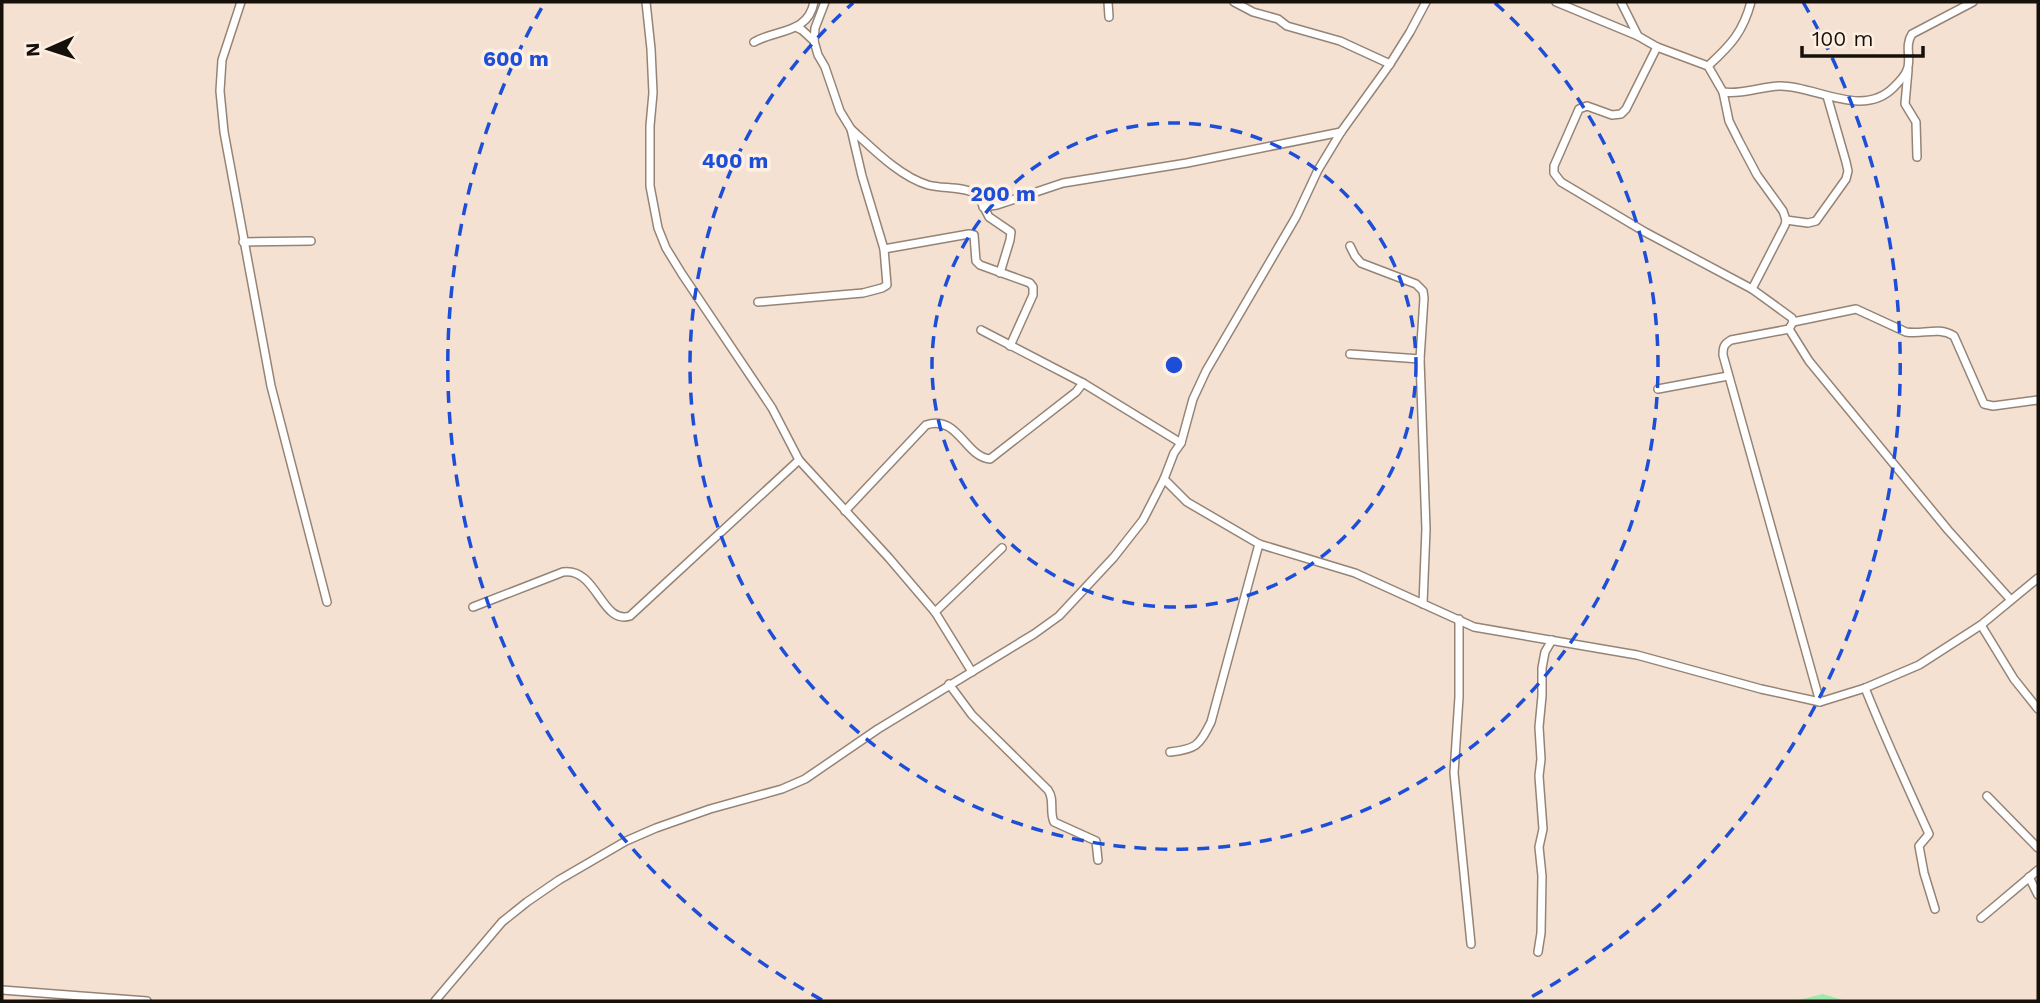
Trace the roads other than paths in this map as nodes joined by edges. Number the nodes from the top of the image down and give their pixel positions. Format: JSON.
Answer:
{"nodes":[{"id":1,"x":241,"y":2,"type":"edge"},
{"id":2,"x":646,"y":2,"type":"edge"},
{"id":3,"x":814,"y":2,"type":"edge"},
{"id":4,"x":825,"y":2,"type":"edge"},
{"id":5,"x":1108,"y":2,"type":"edge"},
{"id":6,"x":1234,"y":2,"type":"edge"},
{"id":7,"x":1426,"y":2,"type":"edge"},
{"id":8,"x":1556,"y":2,"type":"edge"},
{"id":9,"x":1621,"y":2,"type":"edge"},
{"id":10,"x":1751,"y":2,"type":"edge"},
{"id":11,"x":1973,"y":2,"type":"edge"},
{"id":12,"x":1109,"y":17,"type":"dead end"},
{"id":13,"x":796,"y":27,"type":"junction"},
{"id":14,"x":1638,"y":36,"type":"junction"},
{"id":15,"x":814,"y":41,"type":"junction"},
{"id":16,"x":754,"y":42,"type":"dead end"},
{"id":17,"x":1657,"y":47,"type":"junction"},
{"id":18,"x":1390,"y":64,"type":"junction"},
{"id":19,"x":1708,"y":66,"type":"junction"},
{"id":20,"x":1908,"y":69,"type":"junction"},
{"id":21,"x":1723,"y":92,"type":"junction"},
{"id":22,"x":1827,"y":96,"type":"junction"},
{"id":23,"x":851,"y":129,"type":"junction"},
{"id":24,"x":1341,"y":132,"type":"junction"},
{"id":25,"x":1917,"y":157,"type":"dead end"},
{"id":26,"x":983,"y":207,"type":"junction"},
{"id":27,"x":1786,"y":220,"type":"junction"},
{"id":28,"x":311,"y":241,"type":"dead end"},
{"id":29,"x":243,"y":242,"type":"junction"},
{"id":30,"x":1350,"y":246,"type":"dead end"},
{"id":31,"x":884,"y":249,"type":"junction"},
{"id":32,"x":1000,"y":273,"type":"junction"},
{"id":33,"x":1752,"y":289,"type":"junction"},
{"id":34,"x":758,"y":302,"type":"dead end"},
{"id":35,"x":1791,"y":325,"type":"junction"},
{"id":36,"x":981,"y":330,"type":"dead end"},
{"id":37,"x":1010,"y":346,"type":"junction"},
{"id":38,"x":1350,"y":355,"type":"dead end"},
{"id":39,"x":1420,"y":359,"type":"junction"},
{"id":40,"x":1728,"y":376,"type":"junction"},
{"id":41,"x":1083,"y":383,"type":"junction"},
{"id":42,"x":1658,"y":388,"type":"dead end"},
{"id":43,"x":2038,"y":400,"type":"edge"},
{"id":44,"x":1181,"y":443,"type":"junction"},
{"id":45,"x":799,"y":460,"type":"junction"},
{"id":46,"x":1164,"y":480,"type":"junction"},
{"id":47,"x":845,"y":511,"type":"junction"},
{"id":48,"x":1259,"y":544,"type":"junction"},
{"id":49,"x":1002,"y":548,"type":"dead end"},
{"id":50,"x":2038,"y":578,"type":"edge"},
{"id":51,"x":2010,"y":600,"type":"junction"},
{"id":52,"x":327,"y":602,"type":"dead end"},
{"id":53,"x":1423,"y":604,"type":"junction"},
{"id":54,"x":473,"y":607,"type":"dead end"},
{"id":55,"x":934,"y":612,"type":"junction"},
{"id":56,"x":1459,"y":619,"type":"junction"},
{"id":57,"x":1981,"y":625,"type":"junction"},
{"id":58,"x":1552,"y":640,"type":"junction"},
{"id":59,"x":972,"y":671,"type":"junction"},
{"id":60,"x":949,"y":684,"type":"junction"},
{"id":61,"x":1865,"y":688,"type":"junction"},
{"id":62,"x":1820,"y":702,"type":"junction"},
{"id":63,"x":2038,"y":709,"type":"edge"},
{"id":64,"x":1170,"y":752,"type":"dead end"},
{"id":65,"x":1987,"y":796,"type":"dead end"},
{"id":66,"x":2038,"y":848,"type":"edge"},
{"id":67,"x":1098,"y":860,"type":"dead end"},
{"id":68,"x":2038,"y":870,"type":"edge"},
{"id":69,"x":2029,"y":877,"type":"junction"},
{"id":70,"x":2038,"y":895,"type":"edge"},
{"id":71,"x":1935,"y":909,"type":"dead end"},
{"id":72,"x":1980,"y":918,"type":"dead end"},
{"id":73,"x":1471,"y":944,"type":"dead end"},
{"id":74,"x":1538,"y":952,"type":"dead end"},
{"id":75,"x":2,"y":990,"type":"edge"},
{"id":76,"x":148,"y":1001,"type":"edge"},
{"id":77,"x":436,"y":1001,"type":"edge"}],
"edges":[{"from":1,"to":29,"type":"street"},
{"from":2,"to":45,"type":"street"},
{"from":3,"to":13,"type":"street"},
{"from":4,"to":15,"type":"street"},
{"from":5,"to":12,"type":"street"},
{"from":6,"to":18,"type":"street"},
{"from":7,"to":18,"type":"street"},
{"from":8,"to":14,"type":"street"},
{"from":9,"to":14,"type":"street"},
{"from":10,"to":19,"type":"street"},
{"from":11,"to":20,"type":"street"},
{"from":13,"to":15,"type":"street"},
{"from":13,"to":16,"type":"street"},
{"from":14,"to":17,"type":"street"},
{"from":15,"to":23,"type":"street"},
{"from":17,"to":19,"type":"street"},
{"from":17,"to":33,"type":"street"},
{"from":18,"to":24,"type":"street"},
{"from":19,"to":21,"type":"street"},
{"from":20,"to":22,"type":"street"},
{"from":20,"to":25,"type":"street"},
{"from":21,"to":22,"type":"street"},
{"from":21,"to":27,"type":"street"},
{"from":22,"to":27,"type":"street"},
{"from":23,"to":26,"type":"street"},
{"from":23,"to":31,"type":"street"},
{"from":24,"to":26,"type":"street"},
{"from":24,"to":44,"type":"street"},
{"from":26,"to":32,"type":"street"},
{"from":27,"to":33,"type":"street"},
{"from":28,"to":29,"type":"street"},
{"from":29,"to":52,"type":"street"},
{"from":30,"to":39,"type":"street"},
{"from":31,"to":32,"type":"street"},
{"from":31,"to":34,"type":"street"},
{"from":32,"to":37,"type":"street"},
{"from":33,"to":35,"type":"street"},
{"from":35,"to":40,"type":"street"},
{"from":35,"to":43,"type":"street"},
{"from":35,"to":51,"type":"street"},
{"from":36,"to":37,"type":"street"},
{"from":37,"to":41,"type":"street"},
{"from":38,"to":39,"type":"street"},
{"from":39,"to":53,"type":"street"},
{"from":40,"to":42,"type":"street"},
{"from":40,"to":62,"type":"street"},
{"from":41,"to":44,"type":"street"},
{"from":41,"to":47,"type":"street"},
{"from":44,"to":46,"type":"street"},
{"from":45,"to":47,"type":"street"},
{"from":45,"to":54,"type":"street"},
{"from":46,"to":48,"type":"street"},
{"from":46,"to":59,"type":"street"},
{"from":47,"to":55,"type":"street"},
{"from":48,"to":53,"type":"street"},
{"from":48,"to":64,"type":"street"},
{"from":49,"to":55,"type":"street"},
{"from":50,"to":51,"type":"street"},
{"from":51,"to":57,"type":"street"},
{"from":53,"to":56,"type":"street"},
{"from":55,"to":59,"type":"street"},
{"from":56,"to":58,"type":"street"},
{"from":56,"to":73,"type":"street"},
{"from":57,"to":61,"type":"street"},
{"from":57,"to":63,"type":"street"},
{"from":58,"to":62,"type":"street"},
{"from":58,"to":74,"type":"street"},
{"from":59,"to":60,"type":"street"},
{"from":60,"to":67,"type":"street"},
{"from":60,"to":77,"type":"street"},
{"from":61,"to":62,"type":"street"},
{"from":61,"to":71,"type":"street"},
{"from":65,"to":66,"type":"street"},
{"from":68,"to":69,"type":"street"},
{"from":69,"to":70,"type":"street"},
{"from":69,"to":72,"type":"street"},
{"from":75,"to":76,"type":"street"}]}
